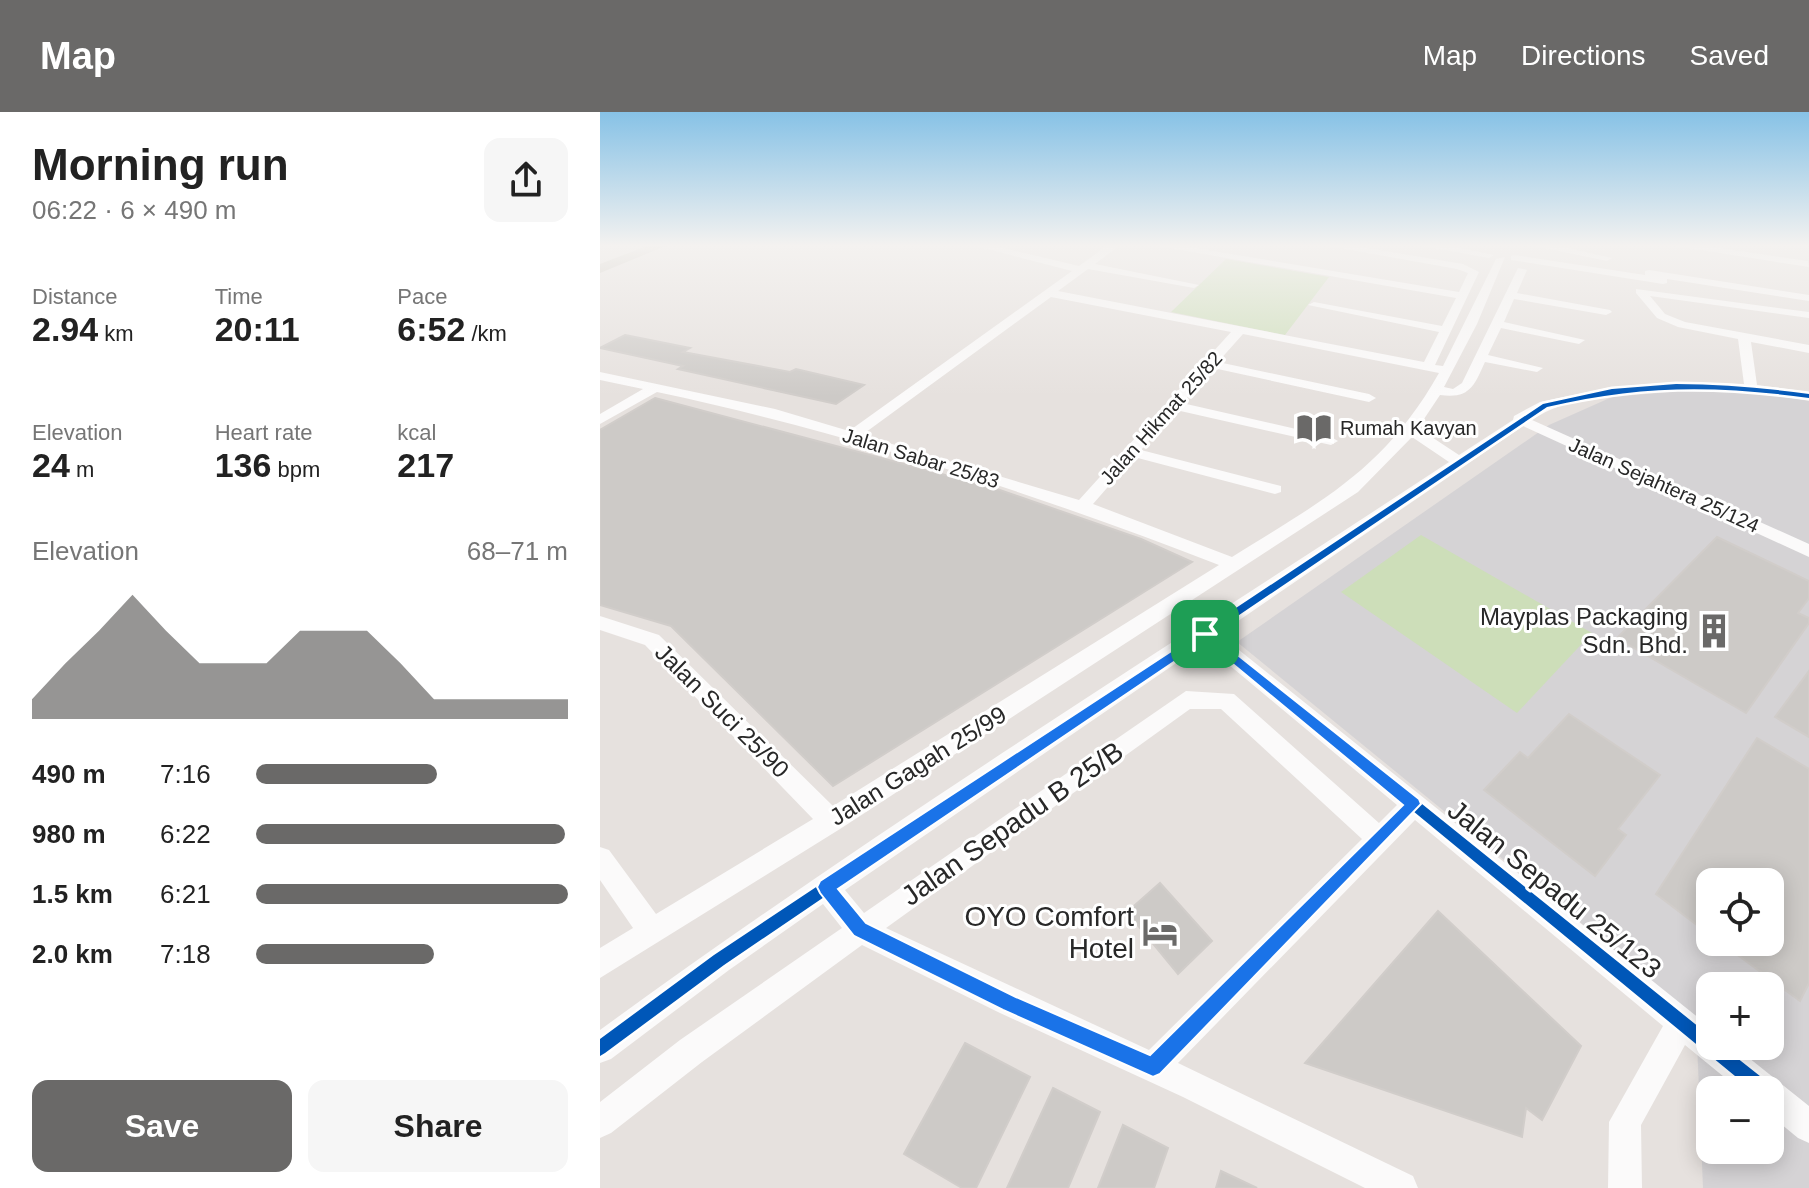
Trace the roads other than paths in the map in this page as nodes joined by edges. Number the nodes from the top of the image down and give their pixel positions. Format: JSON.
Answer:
{"nodes":[{"id":1,"x":1046,"y":295,"type":"edge"},
{"id":2,"x":1060,"y":295,"type":"edge"},
{"id":3,"x":1458,"y":295,"type":"edge"},
{"id":4,"x":1480,"y":295,"type":"edge"},
{"id":5,"x":1510,"y":295,"type":"edge"},
{"id":6,"x":1511,"y":295,"type":"edge"},
{"id":7,"x":1644,"y":295,"type":"edge"},
{"id":8,"x":1682,"y":295,"type":"edge"},
{"id":9,"x":1773,"y":295,"type":"edge"},
{"id":10,"x":1463,"y":296,"type":"joint"},
{"id":11,"x":1809,"y":301,"type":"edge"},
{"id":12,"x":1314,"y":305,"type":"dead end"},
{"id":13,"x":1606,"y":312,"type":"dead end"},
{"id":14,"x":1809,"y":315,"type":"edge"},
{"id":15,"x":1497,"y":324,"type":"junction"},
{"id":16,"x":1240,"y":330,"type":"junction"},
{"id":17,"x":1446,"y":330,"type":"junction"},
{"id":18,"x":1744,"y":338,"type":"junction"},
{"id":19,"x":1579,"y":340,"type":"dead end"},
{"id":20,"x":1809,"y":349,"type":"edge"},
{"id":21,"x":1481,"y":357,"type":"junction"},
{"id":22,"x":1210,"y":364,"type":"junction"},
{"id":23,"x":1428,"y":367,"type":"junction"},
{"id":24,"x":1537,"y":368,"type":"dead end"},
{"id":25,"x":1448,"y":371,"type":"junction"},
{"id":26,"x":600,"y":376,"type":"edge"},
{"id":27,"x":638,"y":384,"type":"junction"},
{"id":28,"x":1751,"y":387,"type":"junction"},
{"id":29,"x":655,"y":388,"type":"junction"},
{"id":30,"x":1436,"y":390,"type":"junction"},
{"id":31,"x":1809,"y":396,"type":"edge"},
{"id":32,"x":1369,"y":398,"type":"dead end"},
{"id":33,"x":1173,"y":405,"type":"junction"},
{"id":34,"x":600,"y":406,"type":"edge"},
{"id":35,"x":1519,"y":419,"type":"junction"},
{"id":36,"x":600,"y":420,"type":"edge"},
{"id":37,"x":1411,"y":430,"type":"junction"},
{"id":38,"x":851,"y":436,"type":"junction"},
{"id":39,"x":1331,"y":441,"type":"dead end"},
{"id":40,"x":1131,"y":452,"type":"junction"},
{"id":41,"x":1458,"y":461,"type":"junction"},
{"id":42,"x":1275,"y":489,"type":"dead end"},
{"id":43,"x":1082,"y":506,"type":"junction"},
{"id":44,"x":1809,"y":551,"type":"edge"},
{"id":45,"x":1234,"y":564,"type":"junction"},
{"id":46,"x":600,"y":623,"type":"edge"},
{"id":47,"x":1205,"y":634,"type":"junction"},
{"id":48,"x":1414,"y":804,"type":"junction"},
{"id":49,"x":831,"y":821,"type":"junction"},
{"id":50,"x":1379,"y":839,"type":"junction"},
{"id":51,"x":600,"y":859,"type":"edge"},
{"id":52,"x":826,"y":887,"type":"junction"},
{"id":53,"x":651,"y":930,"type":"junction"},
{"id":54,"x":860,"y":930,"type":"junction"},
{"id":55,"x":600,"y":964,"type":"edge"},
{"id":56,"x":1681,"y":1023,"type":"junction"},
{"id":57,"x":600,"y":1048,"type":"edge"},
{"id":58,"x":1153,"y":1067,"type":"junction"},
{"id":59,"x":1747,"y":1076,"type":"edge"},
{"id":60,"x":1784,"y":1106,"type":"edge"},
{"id":61,"x":600,"y":1122,"type":"edge"},
{"id":62,"x":1809,"y":1127,"type":"edge"},
{"id":63,"x":1401,"y":1188,"type":"edge"},
{"id":64,"x":1625,"y":1188,"type":"edge"}],
"edges":[{"from":1,"to":38,"type":"street"},
{"from":2,"to":16,"type":"street"},
{"from":3,"to":10,"type":"street"},
{"from":4,"to":25,"type":"street","name":"Jalan Gagah 25/99"},
{"from":5,"to":15,"type":"street"},
{"from":6,"to":13,"type":"street"},
{"from":7,"to":18,"type":"street"},
{"from":8,"to":14,"type":"street"},
{"from":9,"to":11,"type":"street"},
{"from":10,"to":17,"type":"street"},
{"from":12,"to":17,"type":"street"},
{"from":15,"to":19,"type":"street"},
{"from":15,"to":21,"type":"street"},
{"from":16,"to":22,"type":"street","name":"Jalan Hikmat 25/82"},
{"from":16,"to":23,"type":"street"},
{"from":17,"to":23,"type":"street"},
{"from":18,"to":20,"type":"street"},
{"from":18,"to":28,"type":"street"},
{"from":21,"to":24,"type":"street"},
{"from":21,"to":30,"type":"street"},
{"from":22,"to":32,"type":"street"},
{"from":22,"to":33,"type":"street","name":"Jalan Hikmat 25/82"},
{"from":23,"to":25,"type":"street"},
{"from":25,"to":30,"type":"street","name":"Jalan Gagah 25/99"},
{"from":26,"to":27,"type":"street","name":"Jalan Sabar 25/83"},
{"from":27,"to":29,"type":"street","name":"Jalan Sabar 25/83"},
{"from":27,"to":34,"type":"street"},
{"from":28,"to":31,"type":"street"},
{"from":28,"to":35,"type":"street"},
{"from":29,"to":36,"type":"street"},
{"from":29,"to":38,"type":"street","name":"Jalan Sabar 25/83"},
{"from":30,"to":37,"type":"street","name":"Jalan Gagah 25/99"},
{"from":33,"to":39,"type":"street"},
{"from":33,"to":40,"type":"street","name":"Jalan Hikmat 25/82"},
{"from":35,"to":41,"type":"street"},
{"from":35,"to":44,"type":"street","name":"Jalan Sejahtera 25/124"},
{"from":37,"to":41,"type":"street"},
{"from":37,"to":45,"type":"street","name":"Jalan Gagah 25/99"},
{"from":38,"to":43,"type":"street","name":"Jalan Sabar 25/83"},
{"from":40,"to":42,"type":"street"},
{"from":40,"to":43,"type":"street","name":"Jalan Hikmat 25/82"},
{"from":41,"to":47,"type":"street"},
{"from":43,"to":45,"type":"street","name":"Jalan Sabar 25/83"},
{"from":45,"to":49,"type":"street","name":"Jalan Gagah 25/99"},
{"from":46,"to":49,"type":"street","name":"Jalan Suci 25/90"},
{"from":47,"to":48,"type":"street","name":"Jalan Sepadu 25/123"},
{"from":47,"to":52,"type":"street"},
{"from":48,"to":50,"type":"street"},
{"from":48,"to":56,"type":"street","name":"Jalan Sepadu 25/123"},
{"from":49,"to":53,"type":"street","name":"Jalan Gagah 25/99"},
{"from":50,"to":54,"type":"street","name":"Jalan Sepadu B 25/B"},
{"from":50,"to":58,"type":"street"},
{"from":51,"to":53,"type":"street"},
{"from":52,"to":54,"type":"street"},
{"from":52,"to":57,"type":"street"},
{"from":53,"to":55,"type":"street","name":"Jalan Gagah 25/99"},
{"from":54,"to":58,"type":"street"},
{"from":54,"to":61,"type":"street","name":"Jalan Sepadu B 25/B"},
{"from":56,"to":59,"type":"street","name":"Jalan Sepadu 25/123"},
{"from":56,"to":64,"type":"street"},
{"from":58,"to":63,"type":"street"},
{"from":60,"to":62,"type":"street"}]}
